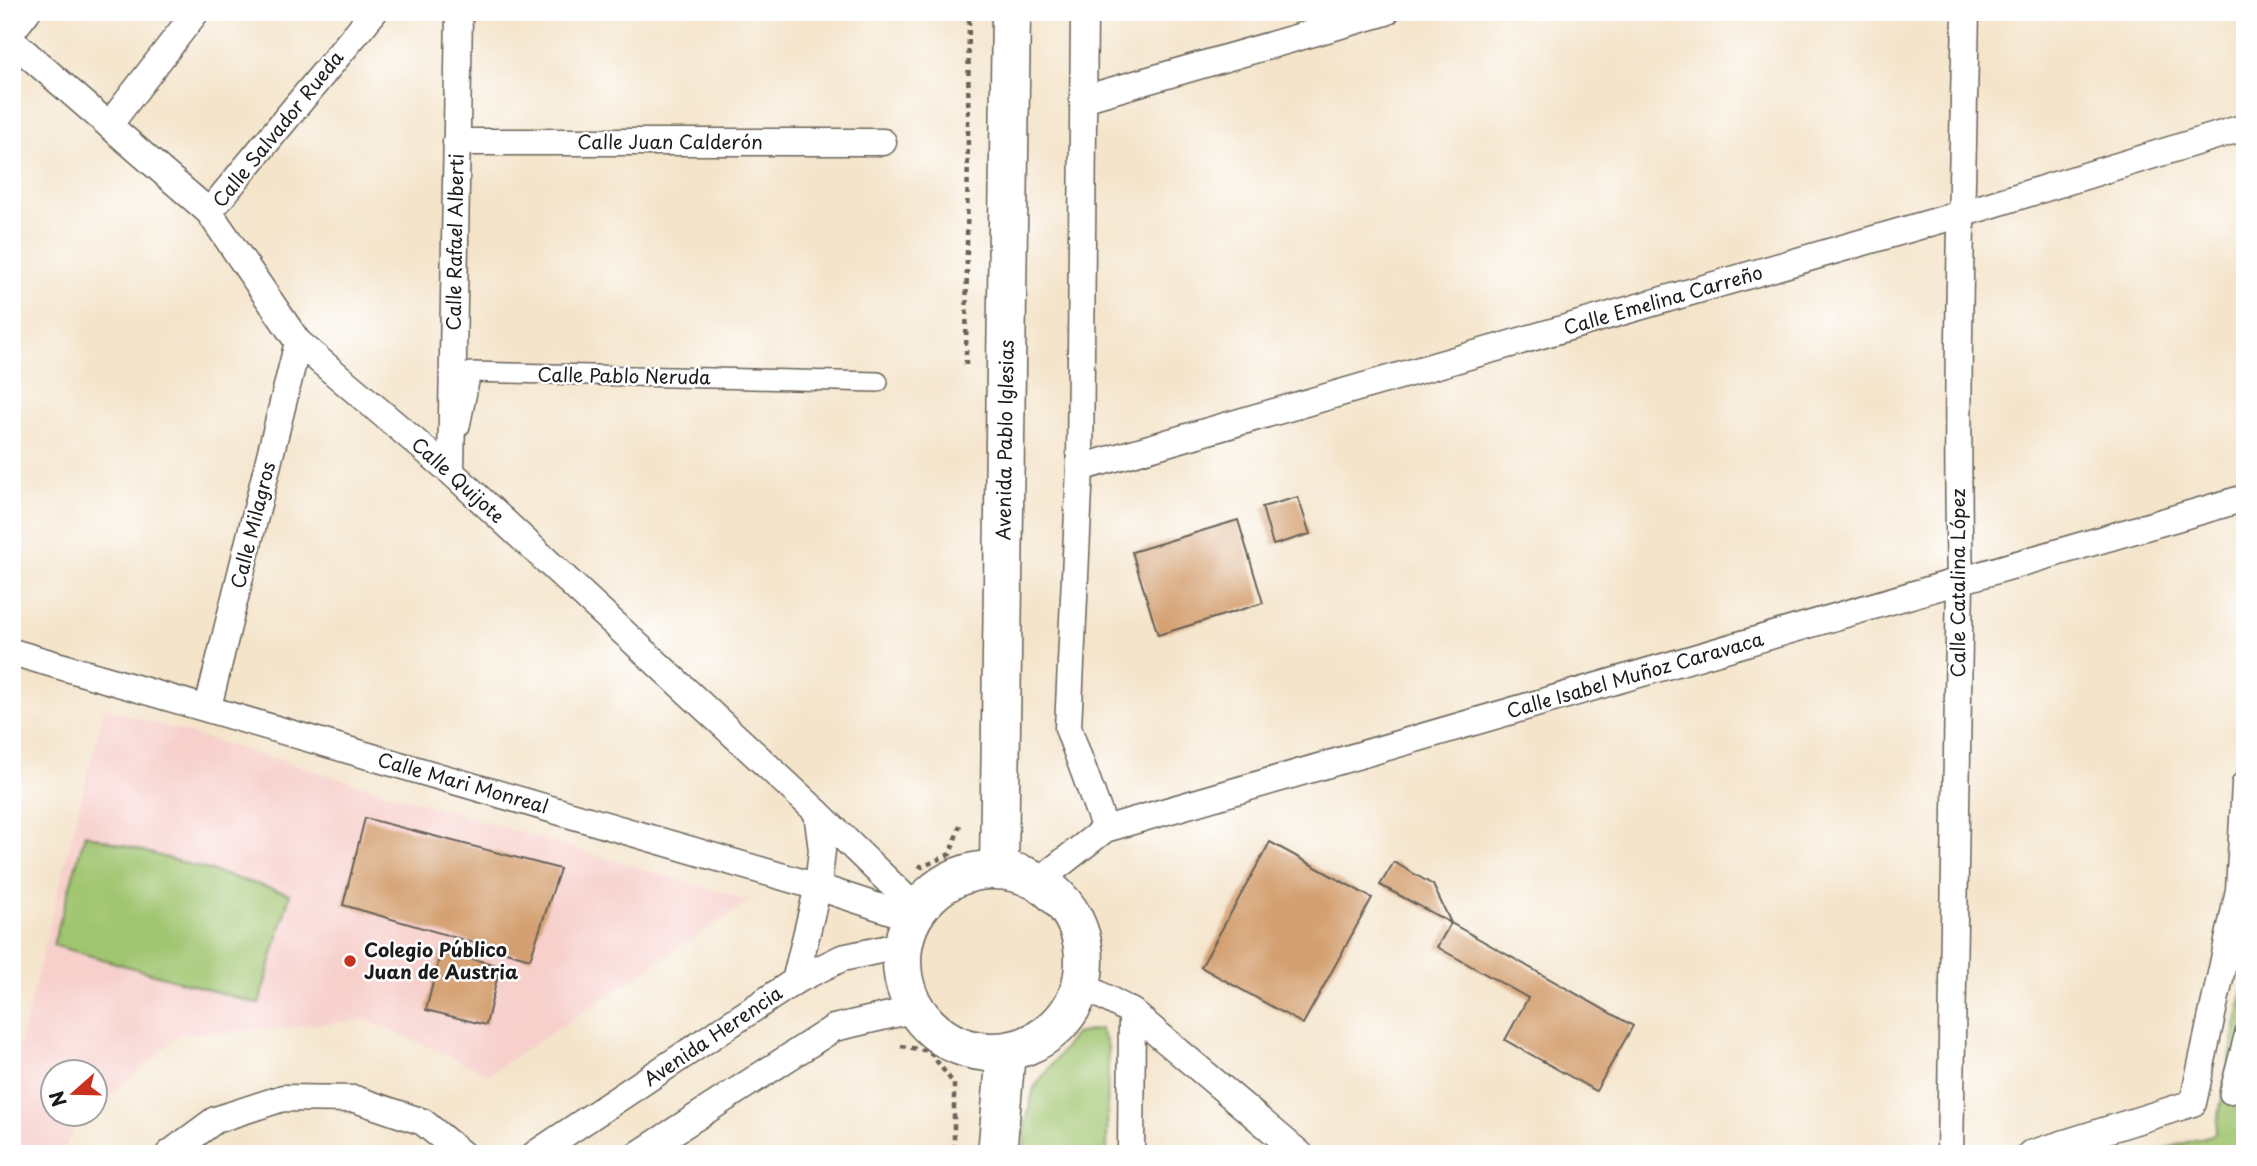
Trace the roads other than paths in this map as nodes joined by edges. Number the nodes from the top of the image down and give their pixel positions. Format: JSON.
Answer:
{"nodes":[{"id":1,"x":27,"y":12,"type":"edge"},
{"id":2,"x":196,"y":12,"type":"edge"},
{"id":3,"x":374,"y":12,"type":"edge"},
{"id":4,"x":459,"y":12,"type":"edge"},
{"id":5,"x":1011,"y":12,"type":"edge"},
{"id":6,"x":1084,"y":12,"type":"edge"},
{"id":7,"x":1386,"y":12,"type":"edge"},
{"id":8,"x":1966,"y":12,"type":"edge"},
{"id":9,"x":12,"y":31,"type":"edge"},
{"id":10,"x":12,"y":41,"type":"edge"},
{"id":11,"x":1083,"y":99,"type":"junction"},
{"id":12,"x":109,"y":125,"type":"junction"},
{"id":13,"x":2245,"y":127,"type":"edge"},
{"id":14,"x":456,"y":142,"type":"junction"},
{"id":15,"x":883,"y":142,"type":"dead end"},
{"id":16,"x":209,"y":212,"type":"junction"},
{"id":17,"x":1961,"y":215,"type":"junction"},
{"id":18,"x":298,"y":342,"type":"junction"},
{"id":19,"x":878,"y":382,"type":"dead end"},
{"id":20,"x":1080,"y":468,"type":"junction"},
{"id":21,"x":451,"y":471,"type":"junction"},
{"id":22,"x":2245,"y":498,"type":"edge"},
{"id":23,"x":1960,"y":580,"type":"junction"},
{"id":24,"x":12,"y":652,"type":"edge"},
{"id":25,"x":44,"y":662,"type":"junction"},
{"id":26,"x":12,"y":673,"type":"edge"},
{"id":27,"x":208,"y":707,"type":"junction"},
{"id":28,"x":2245,"y":784,"type":"edge"},
{"id":29,"x":817,"y":812,"type":"junction"},
{"id":30,"x":1105,"y":829,"type":"junction"},
{"id":31,"x":999,"y":868,"type":"junction"},
{"id":32,"x":1040,"y":880,"type":"junction"},
{"id":33,"x":818,"y":887,"type":"junction"},
{"id":34,"x":911,"y":925,"type":"junction"},
{"id":35,"x":795,"y":981,"type":"junction"},
{"id":36,"x":1083,"y":985,"type":"junction"},
{"id":37,"x":916,"y":1009,"type":"junction"},
{"id":38,"x":1132,"y":1012,"type":"junction"},
{"id":39,"x":2245,"y":1032,"type":"edge"},
{"id":40,"x":1006,"y":1052,"type":"junction"},
{"id":41,"x":2230,"y":1094,"type":"dead end"},
{"id":42,"x":169,"y":1154,"type":"edge"},
{"id":43,"x":461,"y":1154,"type":"edge"},
{"id":44,"x":535,"y":1154,"type":"edge"},
{"id":45,"x":639,"y":1154,"type":"edge"},
{"id":46,"x":997,"y":1154,"type":"edge"},
{"id":47,"x":1130,"y":1154,"type":"edge"},
{"id":48,"x":1300,"y":1154,"type":"edge"},
{"id":49,"x":1950,"y":1154,"type":"edge"},
{"id":50,"x":2030,"y":1154,"type":"edge"}],
"edges":[{"from":1,"to":9,"type":"street"},
{"from":2,"to":12,"type":"street"},
{"from":3,"to":16,"type":"street","name":"Calle Salvador Rueda"},
{"from":4,"to":14,"type":"street","name":"Calle Rafael Alberti"},
{"from":5,"to":31,"type":"main road","name":"Avenida Pablo Iglesias"},
{"from":6,"to":11,"type":"street"},
{"from":7,"to":11,"type":"street"},
{"from":8,"to":17,"type":"street","name":"Calle Catalina López"},
{"from":10,"to":12,"type":"street","name":"Calle Quijote"},
{"from":11,"to":20,"type":"street"},
{"from":12,"to":16,"type":"street","name":"Calle Quijote"},
{"from":13,"to":17,"type":"street","name":"Calle Emelina Carreño"},
{"from":14,"to":15,"type":"street","name":"Calle Juan Calderón"},
{"from":14,"to":21,"type":"street","name":"Calle Rafael Alberti"},
{"from":16,"to":18,"type":"street","name":"Calle Quijote"},
{"from":17,"to":20,"type":"street","name":"Calle Emelina Carreño"},
{"from":17,"to":23,"type":"street","name":"Calle Catalina López"},
{"from":18,"to":21,"type":"street","name":"Calle Quijote"},
{"from":18,"to":27,"type":"street","name":"Calle Milagros"},
{"from":19,"to":21,"type":"street","name":"Calle Pablo Neruda"},
{"from":20,"to":30,"type":"street"},
{"from":21,"to":29,"type":"street","name":"Calle Quijote"},
{"from":22,"to":23,"type":"street","name":"Calle Isabel Muñoz Caravaca"},
{"from":23,"to":30,"type":"street","name":"Calle Isabel Muñoz Caravaca"},
{"from":23,"to":49,"type":"street","name":"Calle Catalina López"},
{"from":24,"to":25,"type":"street","name":"Calle Mari Monreal"},
{"from":25,"to":26,"type":"street"},
{"from":25,"to":27,"type":"street","name":"Calle Mari Monreal"},
{"from":27,"to":33,"type":"street","name":"Calle Mari Monreal"},
{"from":28,"to":50,"type":"street"},
{"from":29,"to":33,"type":"street"},
{"from":29,"to":34,"type":"street","name":"Calle Quijote"},
{"from":30,"to":32,"type":"street","name":"Calle Isabel Muñoz Caravaca"},
{"from":31,"to":32,"type":"main road"},
{"from":31,"to":34,"type":"main road"},
{"from":32,"to":36,"type":"main road"},
{"from":33,"to":34,"type":"street","name":"Calle Mari Monreal"},
{"from":33,"to":35,"type":"street"},
{"from":34,"to":35,"type":"street","name":"Avenida Herencia"},
{"from":34,"to":37,"type":"main road"},
{"from":35,"to":44,"type":"street","name":"Avenida Herencia"},
{"from":36,"to":38,"type":"street"},
{"from":36,"to":40,"type":"main road"},
{"from":37,"to":40,"type":"main road"},
{"from":37,"to":45,"type":"street"},
{"from":38,"to":47,"type":"street"},
{"from":38,"to":48,"type":"street"},
{"from":39,"to":41,"type":"street"},
{"from":40,"to":46,"type":"main road"},
{"from":42,"to":43,"type":"street"}]}
